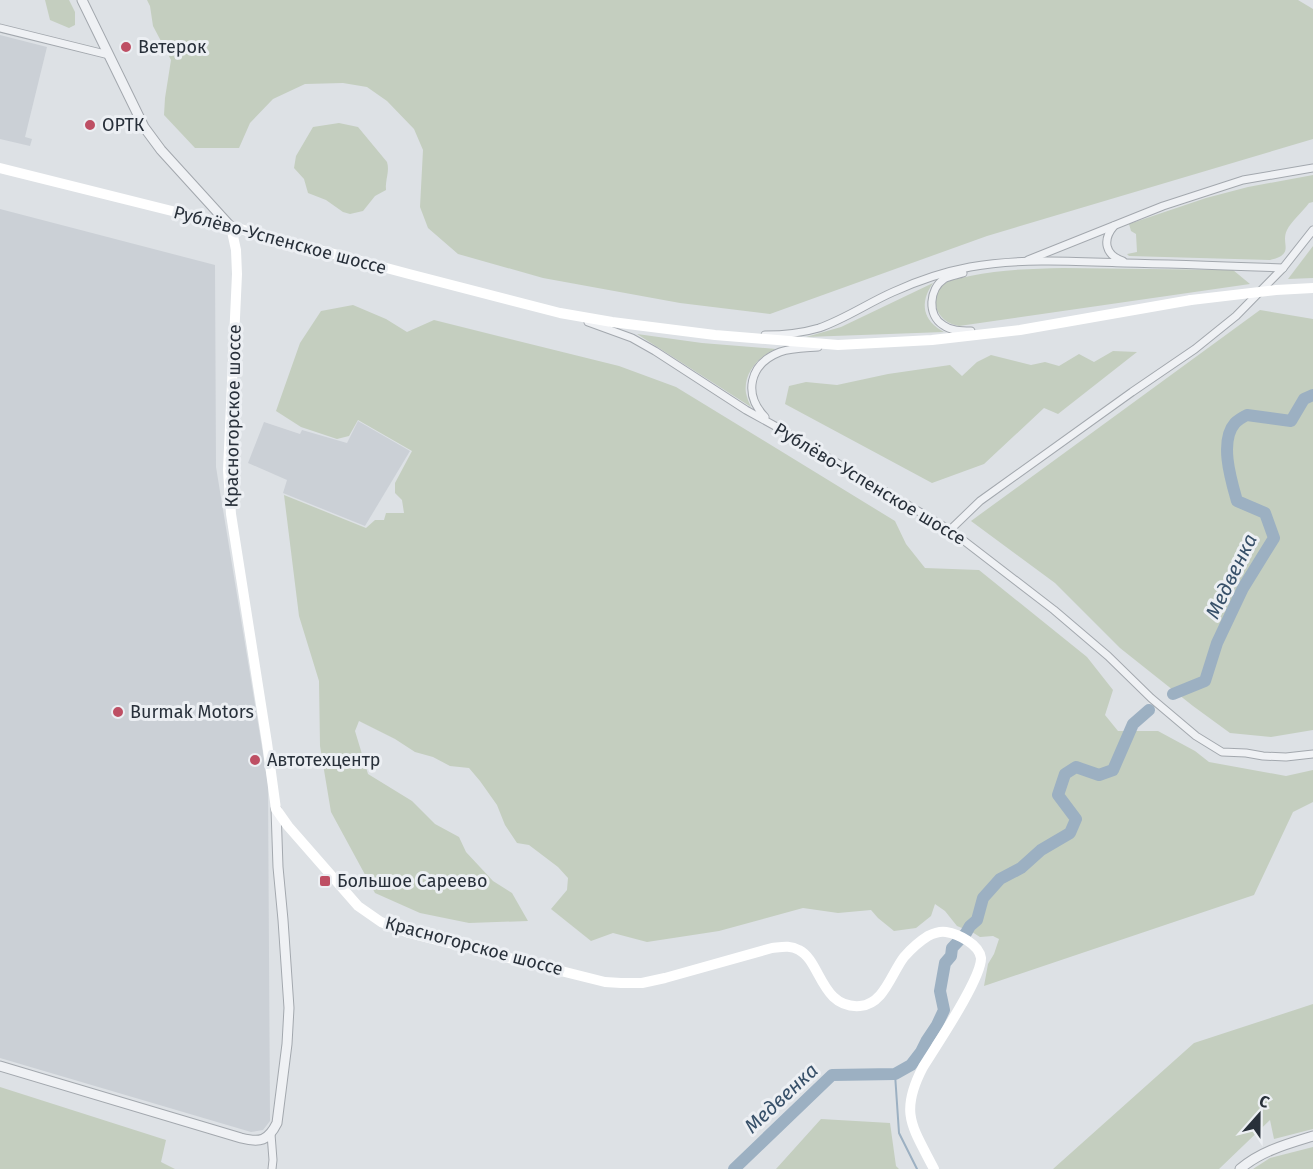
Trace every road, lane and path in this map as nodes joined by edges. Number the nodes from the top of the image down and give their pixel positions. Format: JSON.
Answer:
{"nodes":[{"id":1,"x":82,"y":0,"type":"edge"},
{"id":2,"x":0,"y":28,"type":"edge"},
{"id":3,"x":109,"y":55,"type":"junction"},
{"id":4,"x":0,"y":168,"type":"edge"},
{"id":5,"x":1313,"y":168,"type":"edge"},
{"id":6,"x":1119,"y":223,"type":"junction"},
{"id":7,"x":231,"y":228,"type":"junction"},
{"id":8,"x":1313,"y":230,"type":"edge"},
{"id":9,"x":1023,"y":261,"type":"junction"},
{"id":10,"x":994,"y":263,"type":"junction"},
{"id":11,"x":1129,"y":263,"type":"junction"},
{"id":12,"x":1283,"y":267,"type":"junction"},
{"id":13,"x":1313,"y":288,"type":"edge"},
{"id":14,"x":560,"y":313,"type":"junction"},
{"id":15,"x":1020,"y":330,"type":"junction"},
{"id":16,"x":715,"y":334,"type":"junction"},
{"id":17,"x":838,"y":345,"type":"junction"},
{"id":18,"x":771,"y":423,"type":"junction"},
{"id":19,"x":950,"y":530,"type":"junction"},
{"id":20,"x":1313,"y":754,"type":"edge"},
{"id":21,"x":276,"y":809,"type":"junction"},
{"id":22,"x":0,"y":1066,"type":"edge"},
{"id":23,"x":272,"y":1134,"type":"junction"},
{"id":24,"x":1313,"y":1136,"type":"edge"},
{"id":25,"x":272,"y":1169,"type":"edge"},
{"id":26,"x":934,"y":1169,"type":"edge"},
{"id":27,"x":1240,"y":1169,"type":"edge"}],
"edges":[{"from":1,"to":3,"type":"street"},
{"from":2,"to":3,"type":"street"},
{"from":3,"to":7,"type":"street"},
{"from":4,"to":7,"type":"main road","name":"Рублёво-Успенское шоссе"},
{"from":5,"to":6,"type":"street"},
{"from":6,"to":9,"type":"street"},
{"from":6,"to":11,"type":"street"},
{"from":7,"to":14,"type":"main road","name":"Рублёво-Успенское шоссе"},
{"from":7,"to":21,"type":"main road","name":"Красногорское шоссе"},
{"from":8,"to":12,"type":"street"},
{"from":9,"to":10,"type":"street"},
{"from":9,"to":11,"type":"street"},
{"from":10,"to":15,"type":"street"},
{"from":10,"to":16,"type":"street"},
{"from":11,"to":12,"type":"street"},
{"from":12,"to":19,"type":"street"},
{"from":13,"to":15,"type":"main road","name":"Рублёво-Успенское шоссе","bridge":true},
{"from":14,"to":16,"type":"main road","name":"Рублёво-Успенское шоссе"},
{"from":14,"to":18,"type":"street","name":"Рублёво-Успенское шоссе"},
{"from":15,"to":17,"type":"main road","name":"Рублёво-Успенское шоссе"},
{"from":16,"to":17,"type":"main road","name":"Рублёво-Успенское шоссе"},
{"from":17,"to":18,"type":"street"},
{"from":18,"to":19,"type":"street","name":"Рублёво-Успенское шоссе"},
{"from":19,"to":20,"type":"street","name":"Рублёво-Успенское шоссе"},
{"from":21,"to":23,"type":"street"},
{"from":21,"to":26,"type":"main road","name":"Красногорское шоссе"},
{"from":22,"to":23,"type":"street"},
{"from":23,"to":25,"type":"street"},
{"from":24,"to":27,"type":"street"}]}
